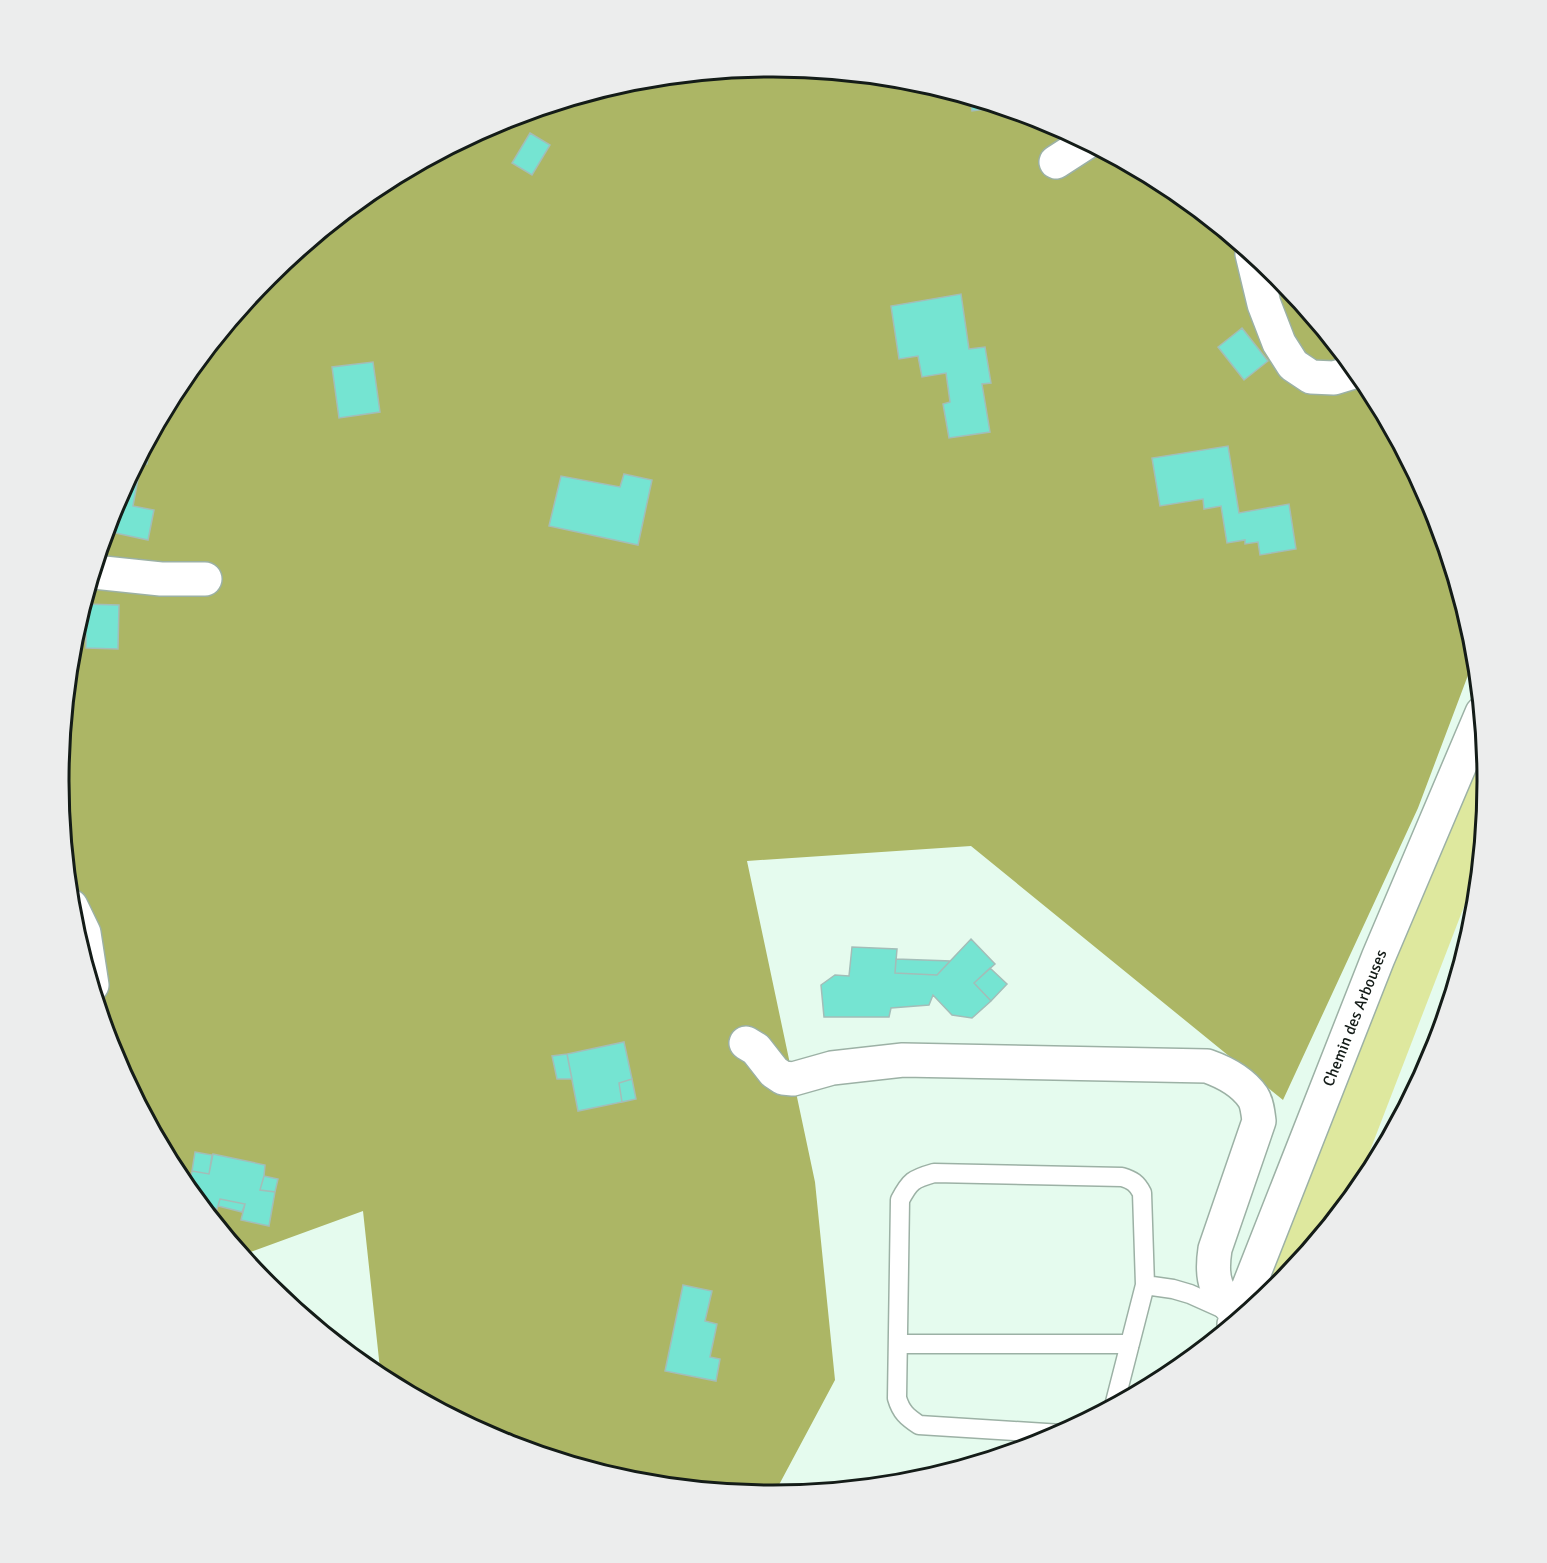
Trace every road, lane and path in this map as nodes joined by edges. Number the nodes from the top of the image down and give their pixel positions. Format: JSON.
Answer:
{"nodes":[{"id":1,"x":1079,"y":147,"type":"edge"},
{"id":2,"x":1056,"y":162,"type":"dead end"},
{"id":3,"x":1256,"y":268,"type":"edge"},
{"id":4,"x":1347,"y":374,"type":"edge"},
{"id":5,"x":101,"y":573,"type":"edge"},
{"id":6,"x":205,"y":579,"type":"dead end"},
{"id":7,"x":1475,"y":728,"type":"edge"},
{"id":8,"x":746,"y":1042,"type":"dead end"},
{"id":9,"x":1145,"y":1285,"type":"junction"},
{"id":10,"x":1240,"y":1309,"type":"edge"},
{"id":11,"x":1233,"y":1315,"type":"edge"},
{"id":12,"x":1231,"y":1317,"type":"edge"},
{"id":13,"x":898,"y":1344,"type":"junction"},
{"id":14,"x":1130,"y":1344,"type":"junction"},
{"id":15,"x":1116,"y":1397,"type":"edge"},
{"id":16,"x":1041,"y":1433,"type":"edge"}],
"edges":[{"from":1,"to":2,"type":"street"},
{"from":3,"to":4,"type":"street"},
{"from":5,"to":6,"type":"street"},
{"from":7,"to":10,"type":"street","name":"Chemin des Arbouses"},
{"from":8,"to":11,"type":"street"},
{"from":9,"to":12,"type":"lane"},
{"from":9,"to":13,"type":"lane"},
{"from":9,"to":14,"type":"lane"},
{"from":13,"to":14,"type":"lane"},
{"from":13,"to":16,"type":"lane"},
{"from":14,"to":15,"type":"lane"}]}
